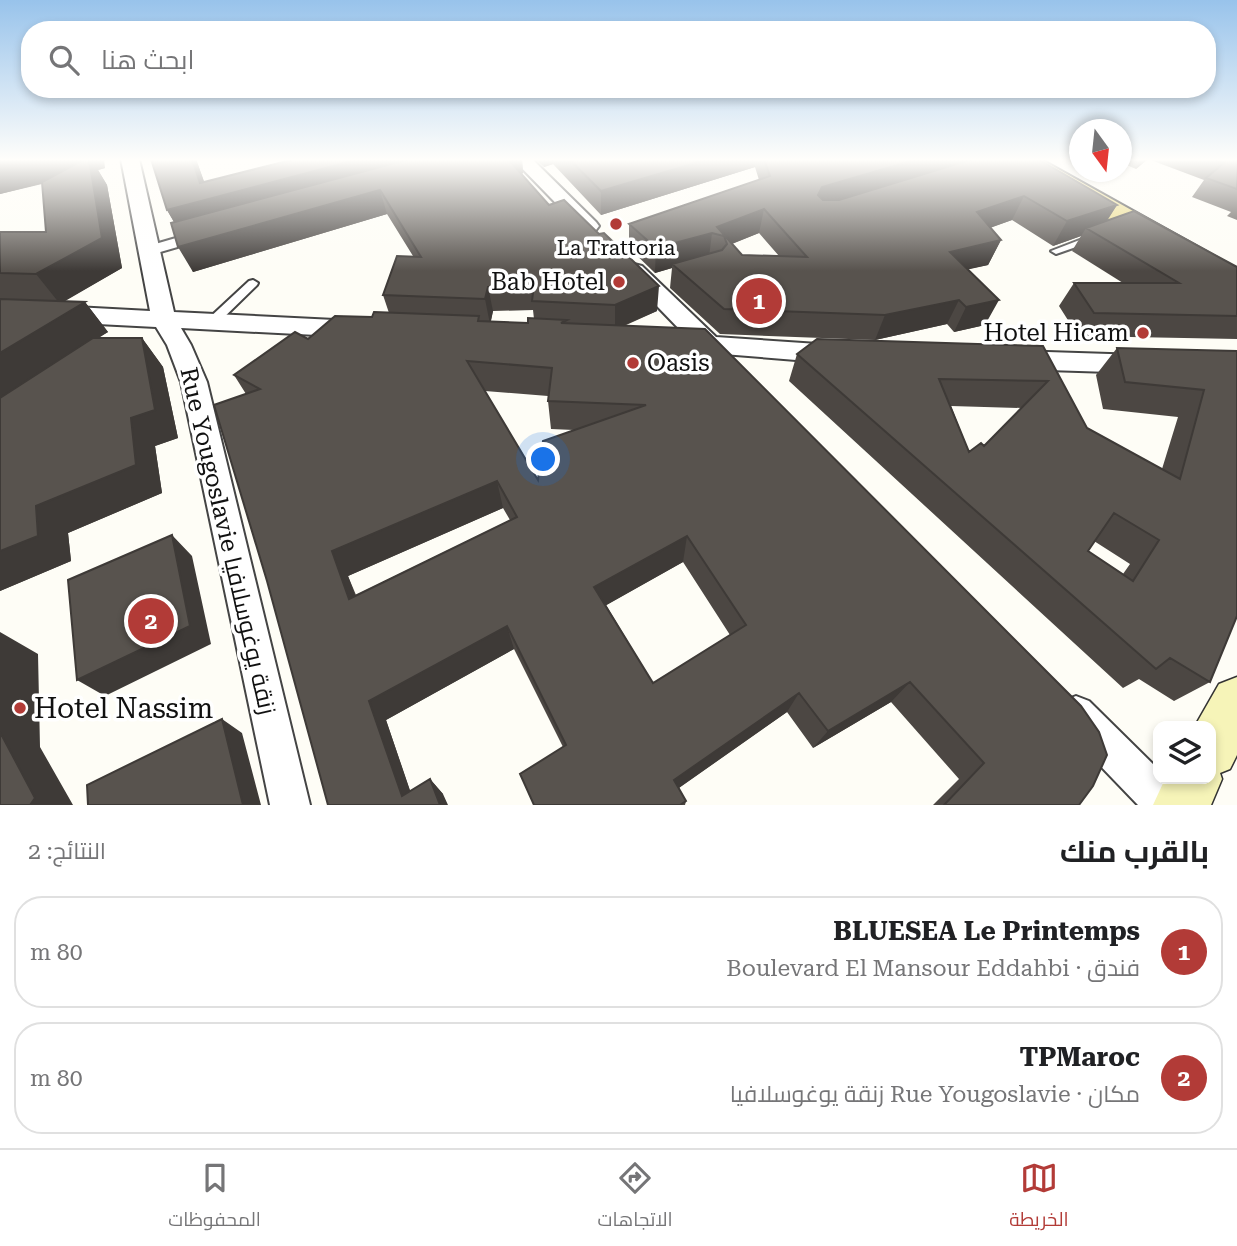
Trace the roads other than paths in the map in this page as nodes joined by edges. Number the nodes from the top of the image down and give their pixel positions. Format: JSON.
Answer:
{"nodes":[{"id":1,"x":138,"y":197,"type":"edge"},
{"id":2,"x":560,"y":197,"type":"edge"},
{"id":3,"x":1069,"y":197,"type":"edge"},
{"id":4,"x":1134,"y":197,"type":"edge"},
{"id":5,"x":1120,"y":228,"type":"junction"},
{"id":6,"x":215,"y":232,"type":"edge"},
{"id":7,"x":599,"y":236,"type":"edge"},
{"id":8,"x":150,"y":250,"type":"junction"},
{"id":9,"x":1056,"y":251,"type":"dead end"},
{"id":10,"x":1237,"y":253,"type":"edge"},
{"id":11,"x":619,"y":256,"type":"edge"},
{"id":12,"x":673,"y":278,"type":"edge"},
{"id":13,"x":253,"y":283,"type":"dead end"},
{"id":14,"x":1237,"y":283,"type":"edge"},
{"id":15,"x":648,"y":285,"type":"junction"},
{"id":16,"x":1,"y":312,"type":"edge"},
{"id":17,"x":164,"y":321,"type":"junction"},
{"id":18,"x":211,"y":323,"type":"junction"},
{"id":19,"x":375,"y":330,"type":"edge"},
{"id":20,"x":666,"y":342,"type":"edge"},
{"id":21,"x":123,"y":344,"type":"edge"},
{"id":22,"x":708,"y":344,"type":"junction"},
{"id":23,"x":857,"y":355,"type":"edge"},
{"id":24,"x":986,"y":360,"type":"edge"},
{"id":25,"x":1171,"y":365,"type":"edge"},
{"id":26,"x":746,"y":381,"type":"edge"},
{"id":27,"x":1054,"y":691,"type":"edge"},
{"id":28,"x":1237,"y":702,"type":"edge"},
{"id":29,"x":1216,"y":741,"type":"edge"},
{"id":30,"x":1192,"y":784,"type":"edge"},
{"id":31,"x":290,"y":805,"type":"edge"},
{"id":32,"x":1166,"y":805,"type":"edge"},
{"id":33,"x":1181,"y":805,"type":"edge"}],
"edges":[{"from":1,"to":8,"type":"street","name":"Rue Yougoslavie زنقة يوغوسلافيا"},
{"from":2,"to":7,"type":"street"},
{"from":3,"to":5,"type":"main road"},
{"from":4,"to":10,"type":"main road"},
{"from":5,"to":9,"type":"lane"},
{"from":5,"to":14,"type":"main road"},
{"from":6,"to":8,"type":"street"},
{"from":8,"to":17,"type":"street","name":"Rue Yougoslavie زنقة يوغوسلافيا"},
{"from":11,"to":15,"type":"street"},
{"from":12,"to":15,"type":"street"},
{"from":13,"to":18,"type":"lane"},
{"from":15,"to":22,"type":"street"},
{"from":16,"to":17,"type":"street"},
{"from":17,"to":18,"type":"street"},
{"from":17,"to":21,"type":"street"},
{"from":17,"to":31,"type":"street","name":"Rue Yougoslavie زنقة يوغوسلافيا"},
{"from":18,"to":19,"type":"street"},
{"from":20,"to":22,"type":"street"},
{"from":22,"to":23,"type":"street"},
{"from":22,"to":26,"type":"street"},
{"from":24,"to":25,"type":"street"},
{"from":27,"to":32,"type":"street"},
{"from":28,"to":29,"type":"main road"},
{"from":30,"to":33,"type":"main road"}]}
